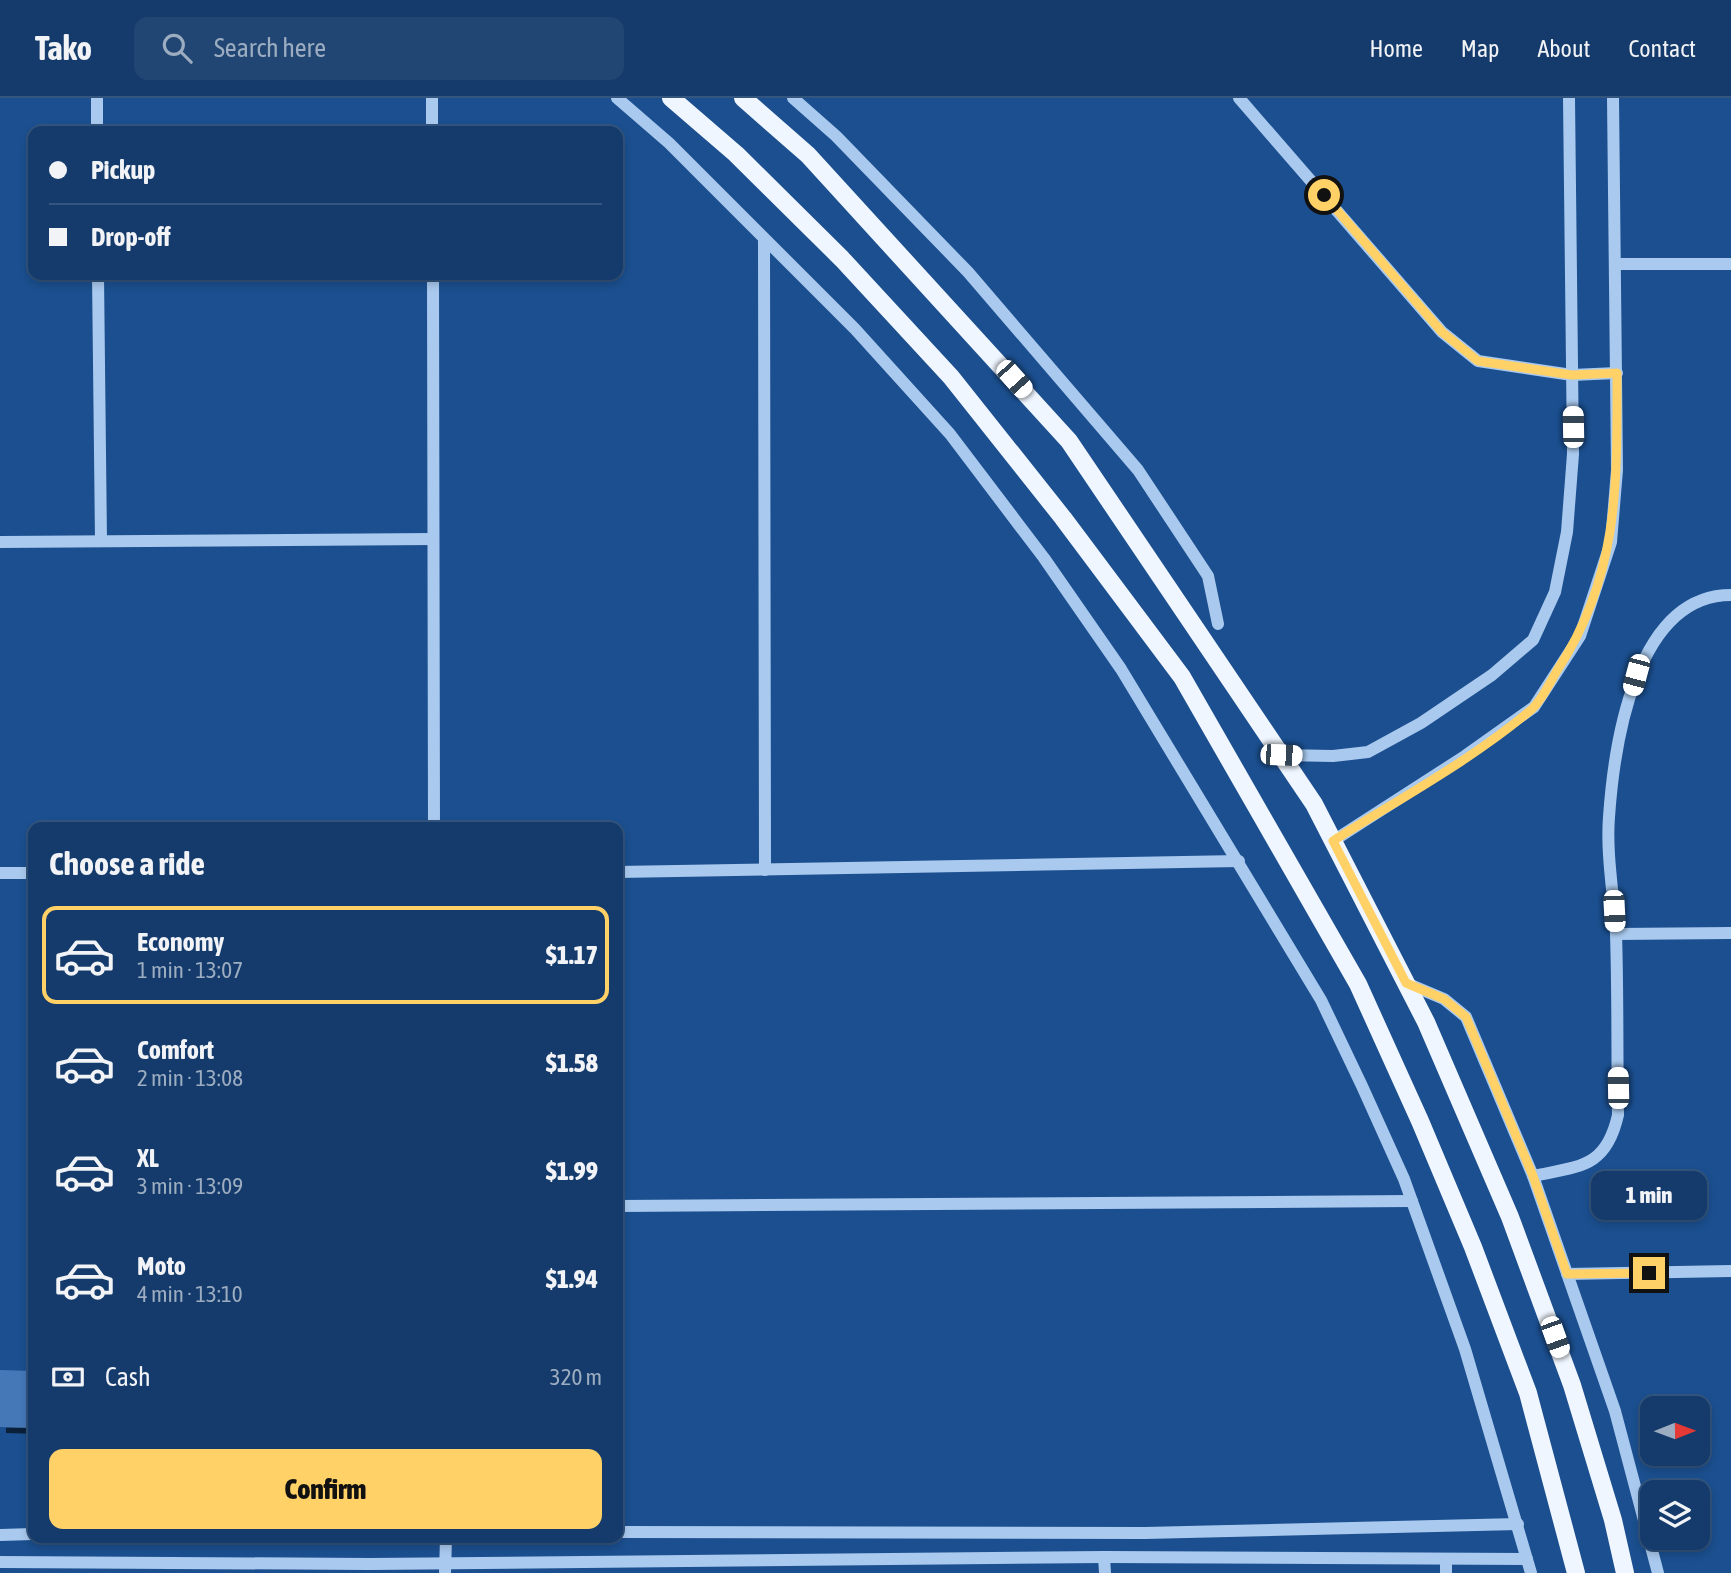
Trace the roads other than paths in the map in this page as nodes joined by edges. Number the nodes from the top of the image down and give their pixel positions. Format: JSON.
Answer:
{"nodes":[{"id":1,"x":97,"y":98,"type":"edge"},
{"id":2,"x":432,"y":98,"type":"edge"},
{"id":3,"x":617,"y":98,"type":"edge"},
{"id":4,"x":671,"y":98,"type":"edge"},
{"id":5,"x":743,"y":98,"type":"edge"},
{"id":6,"x":793,"y":98,"type":"edge"},
{"id":7,"x":1239,"y":98,"type":"edge"},
{"id":8,"x":1569,"y":98,"type":"edge"},
{"id":9,"x":1613,"y":98,"type":"edge"},
{"id":10,"x":97,"y":126,"type":"edge"},
{"id":11,"x":432,"y":126,"type":"edge"},
{"id":12,"x":764,"y":241,"type":"junction"},
{"id":13,"x":1617,"y":264,"type":"junction"},
{"id":14,"x":1731,"y":264,"type":"edge"},
{"id":15,"x":98,"y":280,"type":"edge"},
{"id":16,"x":433,"y":280,"type":"edge"},
{"id":17,"x":1617,"y":373,"type":"junction"},
{"id":18,"x":1572,"y":375,"type":"junction"},
{"id":19,"x":433,"y":539,"type":"junction"},
{"id":20,"x":101,"y":541,"type":"junction"},
{"id":21,"x":0,"y":542,"type":"edge"},
{"id":22,"x":1731,"y":594,"type":"edge"},
{"id":23,"x":1218,"y":624,"type":"dead end"},
{"id":24,"x":1281,"y":755,"type":"junction"},
{"id":25,"x":434,"y":822,"type":"edge"},
{"id":26,"x":1333,"y":841,"type":"junction"},
{"id":27,"x":1239,"y":861,"type":"junction"},
{"id":28,"x":765,"y":870,"type":"junction"},
{"id":29,"x":623,"y":872,"type":"edge"},
{"id":30,"x":0,"y":873,"type":"edge"},
{"id":31,"x":28,"y":873,"type":"edge"},
{"id":32,"x":1731,"y":933,"type":"edge"},
{"id":33,"x":1616,"y":934,"type":"junction"},
{"id":34,"x":1406,"y":983,"type":"junction"},
{"id":35,"x":1533,"y":1176,"type":"junction"},
{"id":36,"x":1412,"y":1201,"type":"junction"},
{"id":37,"x":623,"y":1206,"type":"edge"},
{"id":38,"x":1731,"y":1271,"type":"edge"},
{"id":39,"x":1567,"y":1274,"type":"junction"},
{"id":40,"x":1518,"y":1524,"type":"junction"},
{"id":41,"x":623,"y":1532,"type":"edge"},
{"id":42,"x":28,"y":1534,"type":"edge"},
{"id":43,"x":0,"y":1535,"type":"edge"},
{"id":44,"x":446,"y":1543,"type":"edge"},
{"id":45,"x":1104,"y":1557,"type":"junction"},
{"id":46,"x":1446,"y":1559,"type":"junction"},
{"id":47,"x":1527,"y":1559,"type":"junction"},
{"id":48,"x":0,"y":1562,"type":"edge"},
{"id":49,"x":771,"y":1566,"type":"edge"},
{"id":50,"x":445,"y":1568,"type":"edge"},
{"id":51,"x":1105,"y":1573,"type":"edge"},
{"id":52,"x":1446,"y":1573,"type":"edge"},
{"id":53,"x":1531,"y":1573,"type":"edge"},
{"id":54,"x":1576,"y":1573,"type":"edge"},
{"id":55,"x":1625,"y":1573,"type":"edge"},
{"id":56,"x":1658,"y":1573,"type":"edge"}],
"edges":[{"from":1,"to":10,"type":"street"},
{"from":2,"to":11,"type":"street"},
{"from":3,"to":12,"type":"street"},
{"from":4,"to":54,"type":"main road"},
{"from":5,"to":24,"type":"main road"},
{"from":6,"to":23,"type":"street"},
{"from":7,"to":18,"type":"street"},
{"from":8,"to":18,"type":"street"},
{"from":9,"to":13,"type":"street"},
{"from":12,"to":27,"type":"street"},
{"from":12,"to":28,"type":"street"},
{"from":13,"to":14,"type":"street"},
{"from":13,"to":17,"type":"street"},
{"from":15,"to":20,"type":"street"},
{"from":16,"to":19,"type":"street"},
{"from":17,"to":18,"type":"street"},
{"from":17,"to":26,"type":"street"},
{"from":18,"to":24,"type":"street"},
{"from":19,"to":20,"type":"street"},
{"from":19,"to":25,"type":"street"},
{"from":20,"to":21,"type":"street"},
{"from":22,"to":33,"type":"street"},
{"from":24,"to":26,"type":"main road"},
{"from":26,"to":34,"type":"main road"},
{"from":27,"to":28,"type":"street"},
{"from":27,"to":36,"type":"street"},
{"from":28,"to":29,"type":"street"},
{"from":30,"to":31,"type":"street"},
{"from":32,"to":33,"type":"street"},
{"from":33,"to":35,"type":"street"},
{"from":34,"to":35,"type":"street"},
{"from":34,"to":55,"type":"main road"},
{"from":35,"to":39,"type":"street"},
{"from":36,"to":37,"type":"street"},
{"from":36,"to":40,"type":"street"},
{"from":38,"to":39,"type":"street"},
{"from":39,"to":56,"type":"street"},
{"from":40,"to":41,"type":"street"},
{"from":40,"to":47,"type":"street"},
{"from":42,"to":43,"type":"street"},
{"from":44,"to":50,"type":"street"},
{"from":45,"to":46,"type":"street"},
{"from":45,"to":49,"type":"street"},
{"from":45,"to":51,"type":"street"},
{"from":46,"to":47,"type":"street"},
{"from":46,"to":52,"type":"street"},
{"from":47,"to":53,"type":"street"},
{"from":48,"to":50,"type":"street"},
{"from":49,"to":50,"type":"street"}]}
